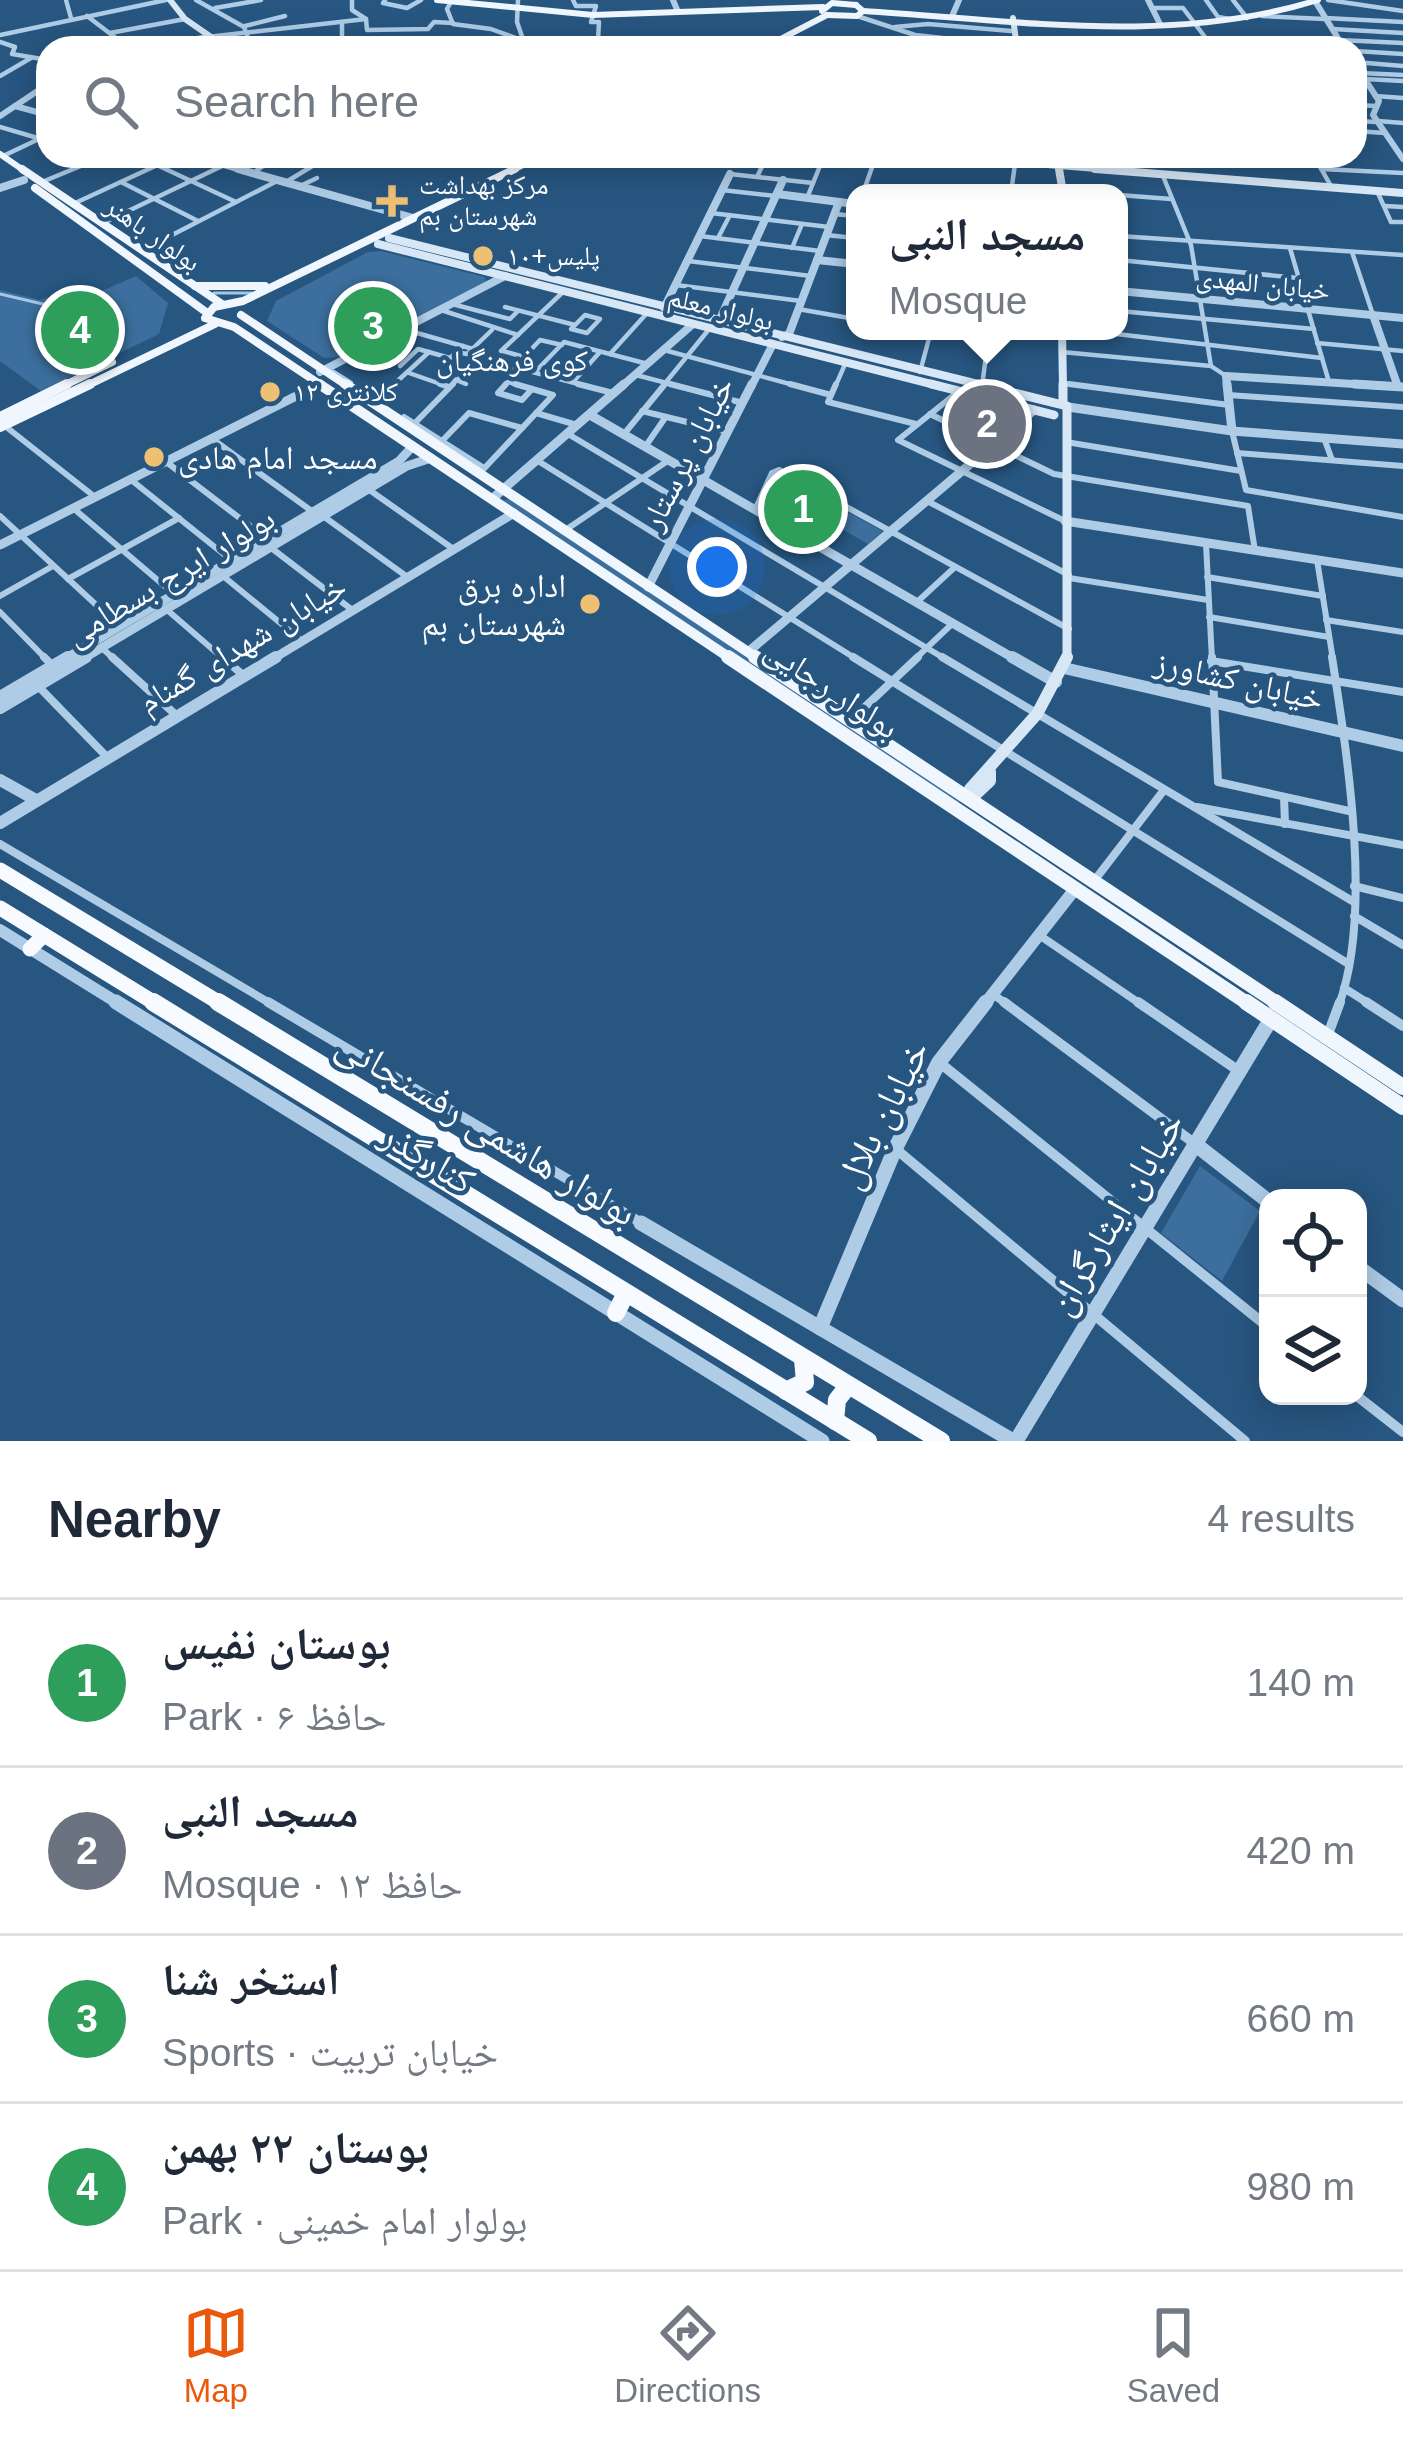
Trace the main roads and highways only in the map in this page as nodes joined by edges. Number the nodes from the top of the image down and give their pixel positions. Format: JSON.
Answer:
{"nodes":[{"id":1,"x":168,"y":0,"type":"edge"},
{"id":2,"x":436,"y":0,"type":"edge"},
{"id":3,"x":451,"y":1,"type":"edge"},
{"id":4,"x":1317,"y":1,"type":"edge"},
{"id":5,"x":856,"y":6,"type":"edge"},
{"id":6,"x":793,"y":9,"type":"junction"},
{"id":7,"x":827,"y":11,"type":"edge"},
{"id":8,"x":1010,"y":20,"type":"junction"},
{"id":9,"x":799,"y":30,"type":"junction"},
{"id":10,"x":206,"y":36,"type":"edge"},
{"id":11,"x":787,"y":36,"type":"edge"},
{"id":12,"x":793,"y":36,"type":"edge"},
{"id":13,"x":1014,"y":36,"type":"edge"},
{"id":14,"x":1,"y":158,"type":"edge"},
{"id":15,"x":516,"y":168,"type":"edge"},
{"id":16,"x":531,"y":168,"type":"edge"},
{"id":17,"x":1044,"y":168,"type":"edge"},
{"id":18,"x":1061,"y":168,"type":"edge"},
{"id":19,"x":1063,"y":174,"type":"junction"},
{"id":20,"x":1063,"y":184,"type":"edge"},
{"id":21,"x":1403,"y":193,"type":"edge"},
{"id":22,"x":443,"y":204,"type":"junction"},
{"id":23,"x":82,"y":216,"type":"junction"},
{"id":24,"x":385,"y":238,"type":"junction"},
{"id":25,"x":366,"y":241,"type":"junction"},
{"id":26,"x":190,"y":286,"type":"junction"},
{"id":27,"x":275,"y":289,"type":"junction"},
{"id":28,"x":235,"y":309,"type":"junction"},
{"id":29,"x":206,"y":314,"type":"junction"},
{"id":30,"x":696,"y":320,"type":"junction"},
{"id":31,"x":219,"y":324,"type":"junction"},
{"id":32,"x":196,"y":326,"type":"junction"},
{"id":33,"x":1062,"y":340,"type":"edge"},
{"id":34,"x":778,"y":341,"type":"junction"},
{"id":35,"x":279,"y":351,"type":"junction"},
{"id":36,"x":322,"y":374,"type":"junction"},
{"id":37,"x":980,"y":392,"type":"junction"},
{"id":38,"x":1060,"y":410,"type":"junction"},
{"id":39,"x":1,"y":423,"type":"edge"},
{"id":40,"x":436,"y":449,"type":"junction"},
{"id":41,"x":501,"y":493,"type":"junction"},
{"id":42,"x":691,"y":622,"type":"junction"},
{"id":43,"x":930,"y":790,"type":"junction"},
{"id":44,"x":972,"y":798,"type":"junction"},
{"id":45,"x":979,"y":824,"type":"junction"},
{"id":46,"x":0,"y":870,"type":"edge"},
{"id":47,"x":0,"y":908,"type":"edge"},
{"id":48,"x":1403,"y":1087,"type":"edge"},
{"id":49,"x":1403,"y":1107,"type":"edge"},
{"id":50,"x":626,"y":1293,"type":"junction"},
{"id":51,"x":616,"y":1313,"type":"road end"},
{"id":52,"x":803,"y":1359,"type":"junction"},
{"id":53,"x":848,"y":1386,"type":"junction"},
{"id":54,"x":786,"y":1391,"type":"junction"},
{"id":55,"x":836,"y":1421,"type":"junction"},
{"id":56,"x":868,"y":1441,"type":"edge"},
{"id":57,"x":940,"y":1441,"type":"edge"}],
"edges":[{"from":1,"to":10,"type":"main road"},
{"from":2,"to":3,"type":"main road"},
{"from":3,"to":6,"type":"main road"},
{"from":4,"to":8,"type":"main road"},
{"from":5,"to":7,"type":"main road"},
{"from":5,"to":7,"type":"main road"},
{"from":5,"to":8,"type":"main road"},
{"from":6,"to":7,"type":"main road"},
{"from":6,"to":9,"type":"main road"},
{"from":7,"to":9,"type":"main road"},
{"from":7,"to":12,"type":"main road"},
{"from":8,"to":13,"type":"main road"},
{"from":9,"to":11,"type":"main road"},
{"from":14,"to":23,"type":"main road","name":"بولوار باهنر"},
{"from":14,"to":23,"type":"main road","name":"بولوار باهنر"},
{"from":15,"to":22,"type":"main road"},
{"from":16,"to":24,"type":"main road"},
{"from":17,"to":19,"type":"main road"},
{"from":18,"to":19,"type":"main road"},
{"from":19,"to":20,"type":"main road"},
{"from":19,"to":21,"type":"main road"},
{"from":22,"to":24,"type":"main road"},
{"from":22,"to":25,"type":"main road"},
{"from":23,"to":26,"type":"main road","name":"بولوار باهنر"},
{"from":23,"to":29,"type":"main road","name":"بولوار باهنر"},
{"from":24,"to":25,"type":"main road"},
{"from":24,"to":27,"type":"main road"},
{"from":24,"to":30,"type":"main road","name":"بولوار معلم"},
{"from":24,"to":30,"type":"main road","name":"بولوار معلم"},
{"from":25,"to":27,"type":"main road"},
{"from":26,"to":27,"type":"main road"},
{"from":26,"to":28,"type":"main road","name":"بولوار باهنر"},
{"from":27,"to":28,"type":"main road"},
{"from":28,"to":29,"type":"main road"},
{"from":28,"to":31,"type":"main road"},
{"from":28,"to":35,"type":"main road","name":"بولوار رجایی"},
{"from":29,"to":31,"type":"main road","name":"بولوار باهنر"},
{"from":29,"to":32,"type":"main road"},
{"from":30,"to":34,"type":"main road","name":"بولوار معلم"},
{"from":31,"to":32,"type":"main road"},
{"from":31,"to":35,"type":"main road","name":"بولوار رجایی"},
{"from":32,"to":39,"type":"main road"},
{"from":33,"to":38,"type":"main road"},
{"from":34,"to":37,"type":"main road","name":"بولوار معلم"},
{"from":34,"to":37,"type":"main road","name":"بولوار معلم"},
{"from":35,"to":36,"type":"main road","name":"بولوار رجایی"},
{"from":36,"to":40,"type":"main road","name":"بولوار رجایی"},
{"from":36,"to":40,"type":"main road","name":"بولوار رجایی"},
{"from":37,"to":38,"type":"main road","name":"بولوار معلم"},
{"from":37,"to":38,"type":"main road","name":"بولوار معلم"},
{"from":38,"to":44,"type":"main road"},
{"from":40,"to":41,"type":"main road","name":"بولوار رجایی"},
{"from":40,"to":41,"type":"main road","name":"بولوار رجایی"},
{"from":41,"to":42,"type":"main road","name":"بولوار رجایی"},
{"from":41,"to":42,"type":"main road","name":"بولوار رجایی"},
{"from":42,"to":43,"type":"main road","name":"بولوار رجایی"},
{"from":42,"to":44,"type":"main road","name":"بولوار رجایی"},
{"from":43,"to":44,"type":"main road"},
{"from":43,"to":45,"type":"main road","name":"بولوار رجایی"},
{"from":44,"to":45,"type":"main road"},
{"from":44,"to":48,"type":"main road","name":"بولوار رجایی"},
{"from":45,"to":49,"type":"main road","name":"بولوار رجایی"},
{"from":46,"to":52,"type":"highway","name":"بولوار هاشمی رفسنجانی"},
{"from":47,"to":50,"type":"highway","name":"بولوار هاشمی رفسنجانی"},
{"from":50,"to":51,"type":"highway"},
{"from":50,"to":54,"type":"highway","name":"بولوار هاشمی رفسنجانی"},
{"from":52,"to":53,"type":"highway","name":"بولوار هاشمی رفسنجانی"},
{"from":52,"to":54,"type":"highway"},
{"from":53,"to":55,"type":"highway"},
{"from":53,"to":57,"type":"highway","name":"بولوار هاشمی رفسنجانی"},
{"from":54,"to":55,"type":"highway","name":"بولوار هاشمی رفسنجانی"},
{"from":55,"to":56,"type":"highway","name":"بولوار هاشمی رفسنجانی"}]}
